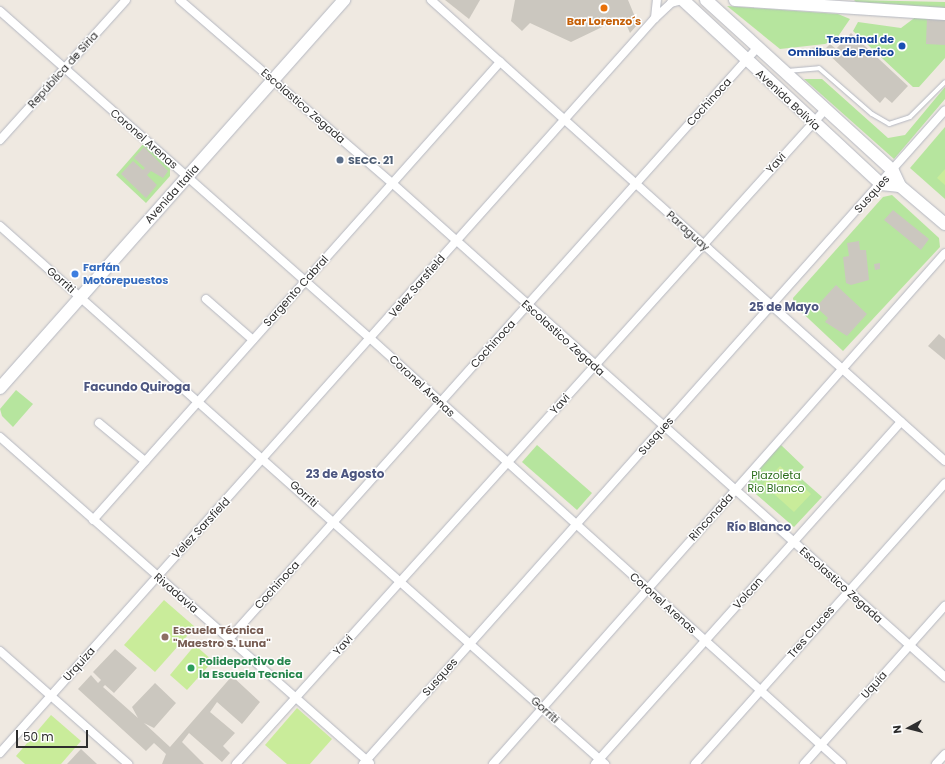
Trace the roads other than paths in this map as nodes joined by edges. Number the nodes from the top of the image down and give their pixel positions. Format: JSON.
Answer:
{"nodes":[{"id":1,"x":126,"y":0,"type":"edge"},
{"id":2,"x":180,"y":0,"type":"edge"},
{"id":3,"x":344,"y":0,"type":"edge"},
{"id":4,"x":431,"y":0,"type":"edge"},
{"id":5,"x":657,"y":0,"type":"edge"},
{"id":6,"x":680,"y":0,"type":"edge"},
{"id":7,"x":706,"y":0,"type":"edge"},
{"id":8,"x":735,"y":0,"type":"edge"},
{"id":9,"x":0,"y":12,"type":"edge"},
{"id":10,"x":945,"y":14,"type":"edge"},
{"id":11,"x":654,"y":19,"type":"junction"},
{"id":12,"x":757,"y":48,"type":"junction"},
{"id":13,"x":747,"y":60,"type":"junction"},
{"id":14,"x":500,"y":62,"type":"junction"},
{"id":15,"x":64,"y":69,"type":"junction"},
{"id":16,"x":783,"y":71,"type":"junction"},
{"id":17,"x":273,"y":80,"type":"junction"},
{"id":18,"x":945,"y":82,"type":"edge"},
{"id":19,"x":945,"y":110,"type":"edge"},
{"id":20,"x":824,"y":111,"type":"junction"},
{"id":21,"x":566,"y":122,"type":"junction"},
{"id":22,"x":812,"y":123,"type":"junction"},
{"id":23,"x":0,"y":140,"type":"edge"},
{"id":24,"x":893,"y":170,"type":"junction"},
{"id":25,"x":188,"y":176,"type":"junction"},
{"id":26,"x":392,"y":183,"type":"junction"},
{"id":27,"x":636,"y":184,"type":"junction"},
{"id":28,"x":881,"y":184,"type":"junction"},
{"id":29,"x":900,"y":186,"type":"junction"},
{"id":30,"x":945,"y":224,"type":"edge"},
{"id":31,"x":0,"y":226,"type":"edge"},
{"id":32,"x":455,"y":242,"type":"junction"},
{"id":33,"x":703,"y":244,"type":"junction"},
{"id":34,"x":945,"y":252,"type":"edge"},
{"id":35,"x":304,"y":282,"type":"junction"},
{"id":36,"x":81,"y":297,"type":"junction"},
{"id":37,"x":206,"y":299,"type":"dead end"},
{"id":38,"x":527,"y":306,"type":"junction"},
{"id":39,"x":772,"y":306,"type":"junction"},
{"id":40,"x":371,"y":339,"type":"junction"},
{"id":41,"x":253,"y":340,"type":"junction"},
{"id":42,"x":594,"y":366,"type":"junction"},
{"id":43,"x":842,"y":369,"type":"junction"},
{"id":44,"x":0,"y":388,"type":"edge"},
{"id":45,"x":198,"y":401,"type":"junction"},
{"id":46,"x":440,"y":403,"type":"junction"},
{"id":47,"x":901,"y":422,"type":"junction"},
{"id":48,"x":99,"y":423,"type":"dead end"},
{"id":49,"x":664,"y":427,"type":"junction"},
{"id":50,"x":0,"y":437,"type":"edge"},
{"id":51,"x":265,"y":459,"type":"junction"},
{"id":52,"x":145,"y":461,"type":"junction"},
{"id":53,"x":945,"y":461,"type":"edge"},
{"id":54,"x":507,"y":463,"type":"junction"},
{"id":55,"x":945,"y":483,"type":"edge"},
{"id":56,"x":735,"y":491,"type":"junction"},
{"id":57,"x":93,"y":520,"type":"junction"},
{"id":58,"x":334,"y":521,"type":"junction"},
{"id":59,"x":576,"y":525,"type":"junction"},
{"id":60,"x":793,"y":543,"type":"junction"},
{"id":61,"x":157,"y":576,"type":"junction"},
{"id":62,"x":401,"y":581,"type":"junction"},
{"id":63,"x":647,"y":589,"type":"junction"},
{"id":64,"x":847,"y":590,"type":"junction"},
{"id":65,"x":945,"y":606,"type":"edge"},
{"id":66,"x":228,"y":639,"type":"junction"},
{"id":67,"x":705,"y":641,"type":"junction"},
{"id":68,"x":471,"y":644,"type":"junction"},
{"id":69,"x":909,"y":646,"type":"junction"},
{"id":70,"x":0,"y":651,"type":"edge"},
{"id":71,"x":945,"y":677,"type":"edge"},
{"id":72,"x":760,"y":691,"type":"junction"},
{"id":73,"x":51,"y":696,"type":"junction"},
{"id":74,"x":296,"y":698,"type":"junction"},
{"id":75,"x":542,"y":708,"type":"junction"},
{"id":76,"x":821,"y":745,"type":"junction"},
{"id":77,"x":0,"y":753,"type":"edge"},
{"id":78,"x":945,"y":754,"type":"edge"},
{"id":79,"x":600,"y":762,"type":"edge"},
{"id":80,"x":367,"y":763,"type":"edge"},
{"id":81,"x":128,"y":764,"type":"edge"},
{"id":82,"x":236,"y":764,"type":"edge"},
{"id":83,"x":493,"y":764,"type":"edge"},
{"id":84,"x":694,"y":764,"type":"edge"},
{"id":85,"x":804,"y":764,"type":"edge"},
{"id":86,"x":842,"y":764,"type":"edge"},
{"id":87,"x":936,"y":764,"type":"edge"}],
"edges":[{"from":1,"to":15,"type":"street","name":"República de Siria"},
{"from":2,"to":17,"type":"street","name":"Escolastico Zegada"},
{"from":3,"to":17,"type":"street","name":"Avenida Italia"},
{"from":4,"to":14,"type":"street","name":"Paraguay"},
{"from":5,"to":11,"type":"street"},
{"from":6,"to":11,"type":"street","name":"Velez Sarsfield"},
{"from":6,"to":13,"type":"street","name":"Avenida Bolivia"},
{"from":7,"to":12,"type":"street","name":"Avenida Bolivia"},
{"from":8,"to":10,"type":"street"},
{"from":9,"to":15,"type":"street","name":"Coronel Arenas"},
{"from":11,"to":21,"type":"street","name":"Velez Sarsfield"},
{"from":12,"to":13,"type":"street","name":"Cochinoca"},
{"from":12,"to":16,"type":"street","name":"Avenida Bolivia"},
{"from":13,"to":22,"type":"street","name":"Avenida Bolivia"},
{"from":13,"to":27,"type":"street","name":"Cochinoca"},
{"from":14,"to":21,"type":"street","name":"Paraguay"},
{"from":14,"to":26,"type":"street","name":"Sargento Cabral"},
{"from":15,"to":23,"type":"street","name":"República de Siria"},
{"from":15,"to":25,"type":"street","name":"Coronel Arenas"},
{"from":16,"to":18,"type":"lane"},
{"from":16,"to":20,"type":"street","name":"Avenida Bolivia"},
{"from":17,"to":25,"type":"street","name":"Avenida Italia"},
{"from":17,"to":26,"type":"street","name":"Escolastico Zegada"},
{"from":19,"to":24,"type":"street","name":"Susques"},
{"from":20,"to":22,"type":"street","name":"Yavi"},
{"from":20,"to":24,"type":"street","name":"Avenida Bolivia"},
{"from":21,"to":27,"type":"street","name":"Paraguay"},
{"from":21,"to":32,"type":"street","name":"Velez Sarsfield"},
{"from":22,"to":28,"type":"street","name":"Avenida Bolivia"},
{"from":22,"to":33,"type":"street","name":"Yavi"},
{"from":24,"to":28,"type":"street","name":"Susques"},
{"from":24,"to":29,"type":"street","name":"Avenida Bolivia"},
{"from":25,"to":35,"type":"street","name":"Coronel Arenas"},
{"from":25,"to":36,"type":"street","name":"Avenida Italia"},
{"from":26,"to":32,"type":"street","name":"Escolastico Zegada"},
{"from":26,"to":35,"type":"street","name":"Sargento Cabral"},
{"from":27,"to":33,"type":"street","name":"Paraguay"},
{"from":27,"to":38,"type":"street","name":"Cochinoca"},
{"from":28,"to":29,"type":"street"},
{"from":28,"to":39,"type":"street","name":"Susques"},
{"from":29,"to":30,"type":"street","name":"Avenida Bolivia"},
{"from":31,"to":36,"type":"street","name":"Gorriti"},
{"from":32,"to":38,"type":"street","name":"Escolastico Zegada"},
{"from":32,"to":40,"type":"street","name":"Velez Sarsfield"},
{"from":33,"to":39,"type":"street","name":"Paraguay"},
{"from":33,"to":42,"type":"street","name":"Yavi"},
{"from":34,"to":43,"type":"street","name":"Rinconada"},
{"from":35,"to":40,"type":"street","name":"Coronel Arenas"},
{"from":35,"to":41,"type":"street","name":"Sargento Cabral"},
{"from":36,"to":44,"type":"street","name":"Avenida Italia"},
{"from":36,"to":45,"type":"street","name":"Gorriti"},
{"from":37,"to":41,"type":"street"},
{"from":38,"to":42,"type":"street","name":"Escolastico Zegada"},
{"from":38,"to":46,"type":"street","name":"Cochinoca"},
{"from":39,"to":43,"type":"street","name":"Paraguay"},
{"from":39,"to":49,"type":"street","name":"Susques"},
{"from":40,"to":46,"type":"street","name":"Coronel Arenas"},
{"from":40,"to":51,"type":"street","name":"Velez Sarsfield"},
{"from":41,"to":45,"type":"street","name":"Sargento Cabral"},
{"from":42,"to":49,"type":"street","name":"Escolastico Zegada"},
{"from":42,"to":54,"type":"street","name":"Yavi"},
{"from":43,"to":47,"type":"street","name":"Paraguay"},
{"from":43,"to":56,"type":"street","name":"Rinconada"},
{"from":45,"to":51,"type":"street","name":"Gorriti"},
{"from":45,"to":52,"type":"street","name":"Sargento Cabral"},
{"from":46,"to":54,"type":"street","name":"Coronel Arenas"},
{"from":46,"to":58,"type":"street","name":"Cochinoca"},
{"from":47,"to":53,"type":"street","name":"Paraguay"},
{"from":47,"to":60,"type":"street","name":"Volcan"},
{"from":48,"to":52,"type":"street"},
{"from":49,"to":56,"type":"street","name":"Escolastico Zegada"},
{"from":49,"to":59,"type":"street","name":"Susques"},
{"from":50,"to":57,"type":"street","name":"Rivadavia"},
{"from":51,"to":58,"type":"street","name":"Gorriti"},
{"from":51,"to":61,"type":"street","name":"Velez Sarsfield"},
{"from":52,"to":57,"type":"street","name":"Sargento Cabral"},
{"from":54,"to":59,"type":"street","name":"Coronel Arenas"},
{"from":54,"to":62,"type":"street","name":"Yavi"},
{"from":55,"to":64,"type":"street","name":"Tres Cruces"},
{"from":56,"to":60,"type":"street","name":"Escolastico Zegada"},
{"from":56,"to":63,"type":"street","name":"Rinconada"},
{"from":57,"to":61,"type":"street","name":"Rivadavia"},
{"from":58,"to":62,"type":"street","name":"Gorriti"},
{"from":58,"to":66,"type":"street","name":"Cochinoca"},
{"from":59,"to":63,"type":"street","name":"Coronel Arenas"},
{"from":59,"to":68,"type":"street","name":"Susques"},
{"from":60,"to":64,"type":"street","name":"Escolastico Zegada"},
{"from":60,"to":67,"type":"street","name":"Volcan"},
{"from":61,"to":66,"type":"street","name":"Rivadavia"},
{"from":61,"to":73,"type":"street","name":"Urquiza"},
{"from":62,"to":68,"type":"street","name":"Gorriti"},
{"from":62,"to":74,"type":"street","name":"Yavi"},
{"from":63,"to":67,"type":"street","name":"Coronel Arenas"},
{"from":63,"to":75,"type":"street","name":"Rinconada"},
{"from":64,"to":69,"type":"street","name":"Escolastico Zegada"},
{"from":64,"to":72,"type":"street","name":"Tres Cruces"},
{"from":65,"to":69,"type":"street","name":"Uquía"},
{"from":66,"to":74,"type":"street","name":"Rivadavia"},
{"from":67,"to":72,"type":"street","name":"Coronel Arenas"},
{"from":67,"to":79,"type":"street","name":"Volcan"},
{"from":68,"to":75,"type":"street","name":"Gorriti"},
{"from":68,"to":80,"type":"street","name":"Susques"},
{"from":69,"to":71,"type":"street","name":"Escolastico Zegada"},
{"from":69,"to":76,"type":"street","name":"Uquía"},
{"from":70,"to":73,"type":"street"},
{"from":72,"to":76,"type":"street","name":"Coronel Arenas"},
{"from":72,"to":84,"type":"street","name":"Tres Cruces"},
{"from":73,"to":77,"type":"street","name":"Urquiza"},
{"from":73,"to":81,"type":"street"},
{"from":74,"to":80,"type":"street","name":"Rivadavia"},
{"from":74,"to":82,"type":"street","name":"Yavi"},
{"from":75,"to":79,"type":"street","name":"Gorriti"},
{"from":75,"to":83,"type":"street","name":"Rinconada"},
{"from":76,"to":85,"type":"street","name":"Uquía"},
{"from":76,"to":86,"type":"street","name":"Coronel Arenas"},
{"from":78,"to":87,"type":"street"}]}
